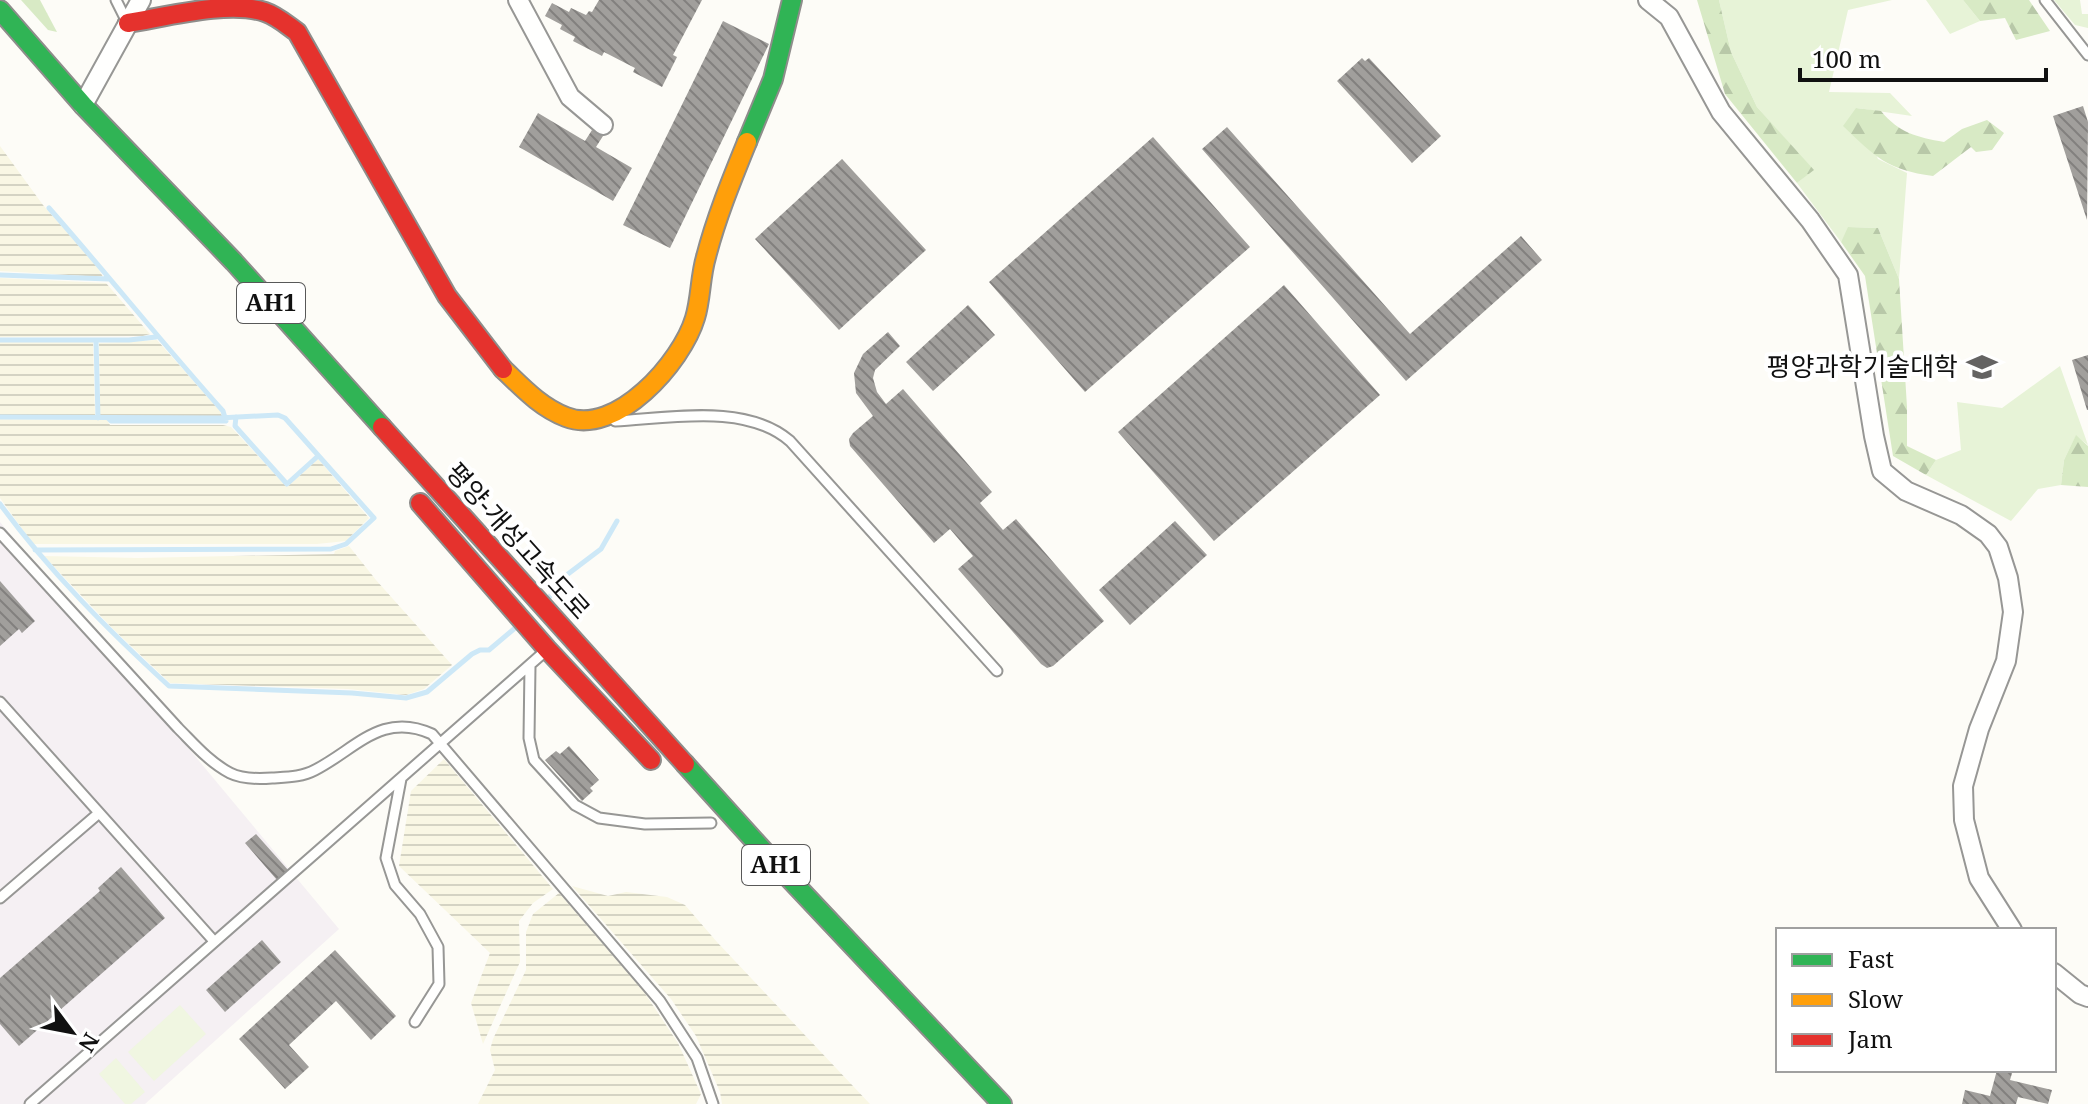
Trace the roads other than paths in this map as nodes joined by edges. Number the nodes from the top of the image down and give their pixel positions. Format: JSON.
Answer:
{"nodes":[{"id":1,"x":116,"y":0,"type":"edge"},
{"id":2,"x":141,"y":0,"type":"edge"},
{"id":3,"x":518,"y":0,"type":"edge"},
{"id":4,"x":792,"y":0,"type":"edge"},
{"id":5,"x":1648,"y":0,"type":"edge"},
{"id":6,"x":2045,"y":0,"type":"edge"},
{"id":7,"x":0,"y":10,"type":"edge"},
{"id":8,"x":128,"y":23,"type":"junction"},
{"id":9,"x":2088,"y":55,"type":"edge"},
{"id":10,"x":83,"y":105,"type":"junction"},
{"id":11,"x":603,"y":125,"type":"dead end"},
{"id":12,"x":596,"y":421,"type":"junction"},
{"id":13,"x":404,"y":485,"type":"dead end"},
{"id":14,"x":0,"y":533,"type":"edge"},
{"id":15,"x":544,"y":644,"type":"junction"},
{"id":16,"x":530,"y":666,"type":"junction"},
{"id":17,"x":997,"y":671,"type":"dead end"},
{"id":18,"x":0,"y":702,"type":"edge"},
{"id":19,"x":442,"y":743,"type":"junction"},
{"id":20,"x":667,"y":777,"type":"dead end"},
{"id":21,"x":401,"y":779,"type":"junction"},
{"id":22,"x":689,"y":800,"type":"dead end"},
{"id":23,"x":99,"y":813,"type":"junction"},
{"id":24,"x":715,"y":828,"type":"joint"},
{"id":25,"x":0,"y":898,"type":"edge"},
{"id":26,"x":2011,"y":928,"type":"edge"},
{"id":27,"x":213,"y":940,"type":"junction"},
{"id":28,"x":2056,"y":975,"type":"edge"},
{"id":29,"x":2088,"y":997,"type":"edge"},
{"id":30,"x":415,"y":1022,"type":"dead end"},
{"id":31,"x":30,"y":1104,"type":"edge"},
{"id":32,"x":713,"y":1104,"type":"edge"},
{"id":33,"x":1002,"y":1104,"type":"edge"}],
"edges":[{"from":1,"to":8,"type":"lane"},
{"from":2,"to":8,"type":"street"},
{"from":3,"to":11,"type":"street"},
{"from":4,"to":12,"type":"main road"},
{"from":5,"to":26,"type":"street"},
{"from":6,"to":9,"type":"lane"},
{"from":7,"to":10,"type":"main road","name":"평양-개성고속도로","number":"AH1"},
{"from":8,"to":10,"type":"street"},
{"from":8,"to":12,"type":"main road"},
{"from":10,"to":33,"type":"main road","name":"평양-개성고속도로","number":"AH1"},
{"from":12,"to":17,"type":"lane"},
{"from":13,"to":15,"type":"main road","name":"평양-개성고속도로"},
{"from":14,"to":19,"type":"lane"},
{"from":15,"to":16,"type":"lane"},
{"from":15,"to":20,"type":"main road","name":"평양-개성고속도로"},
{"from":16,"to":19,"type":"lane"},
{"from":16,"to":24,"type":"lane"},
{"from":18,"to":23,"type":"lane"},
{"from":19,"to":21,"type":"lane"},
{"from":19,"to":32,"type":"lane"},
{"from":21,"to":27,"type":"lane"},
{"from":21,"to":30,"type":"lane"},
{"from":22,"to":24,"type":"main road","number":"AH1"},
{"from":23,"to":25,"type":"lane"},
{"from":23,"to":27,"type":"lane"},
{"from":27,"to":31,"type":"lane"},
{"from":28,"to":29,"type":"street"}]}
